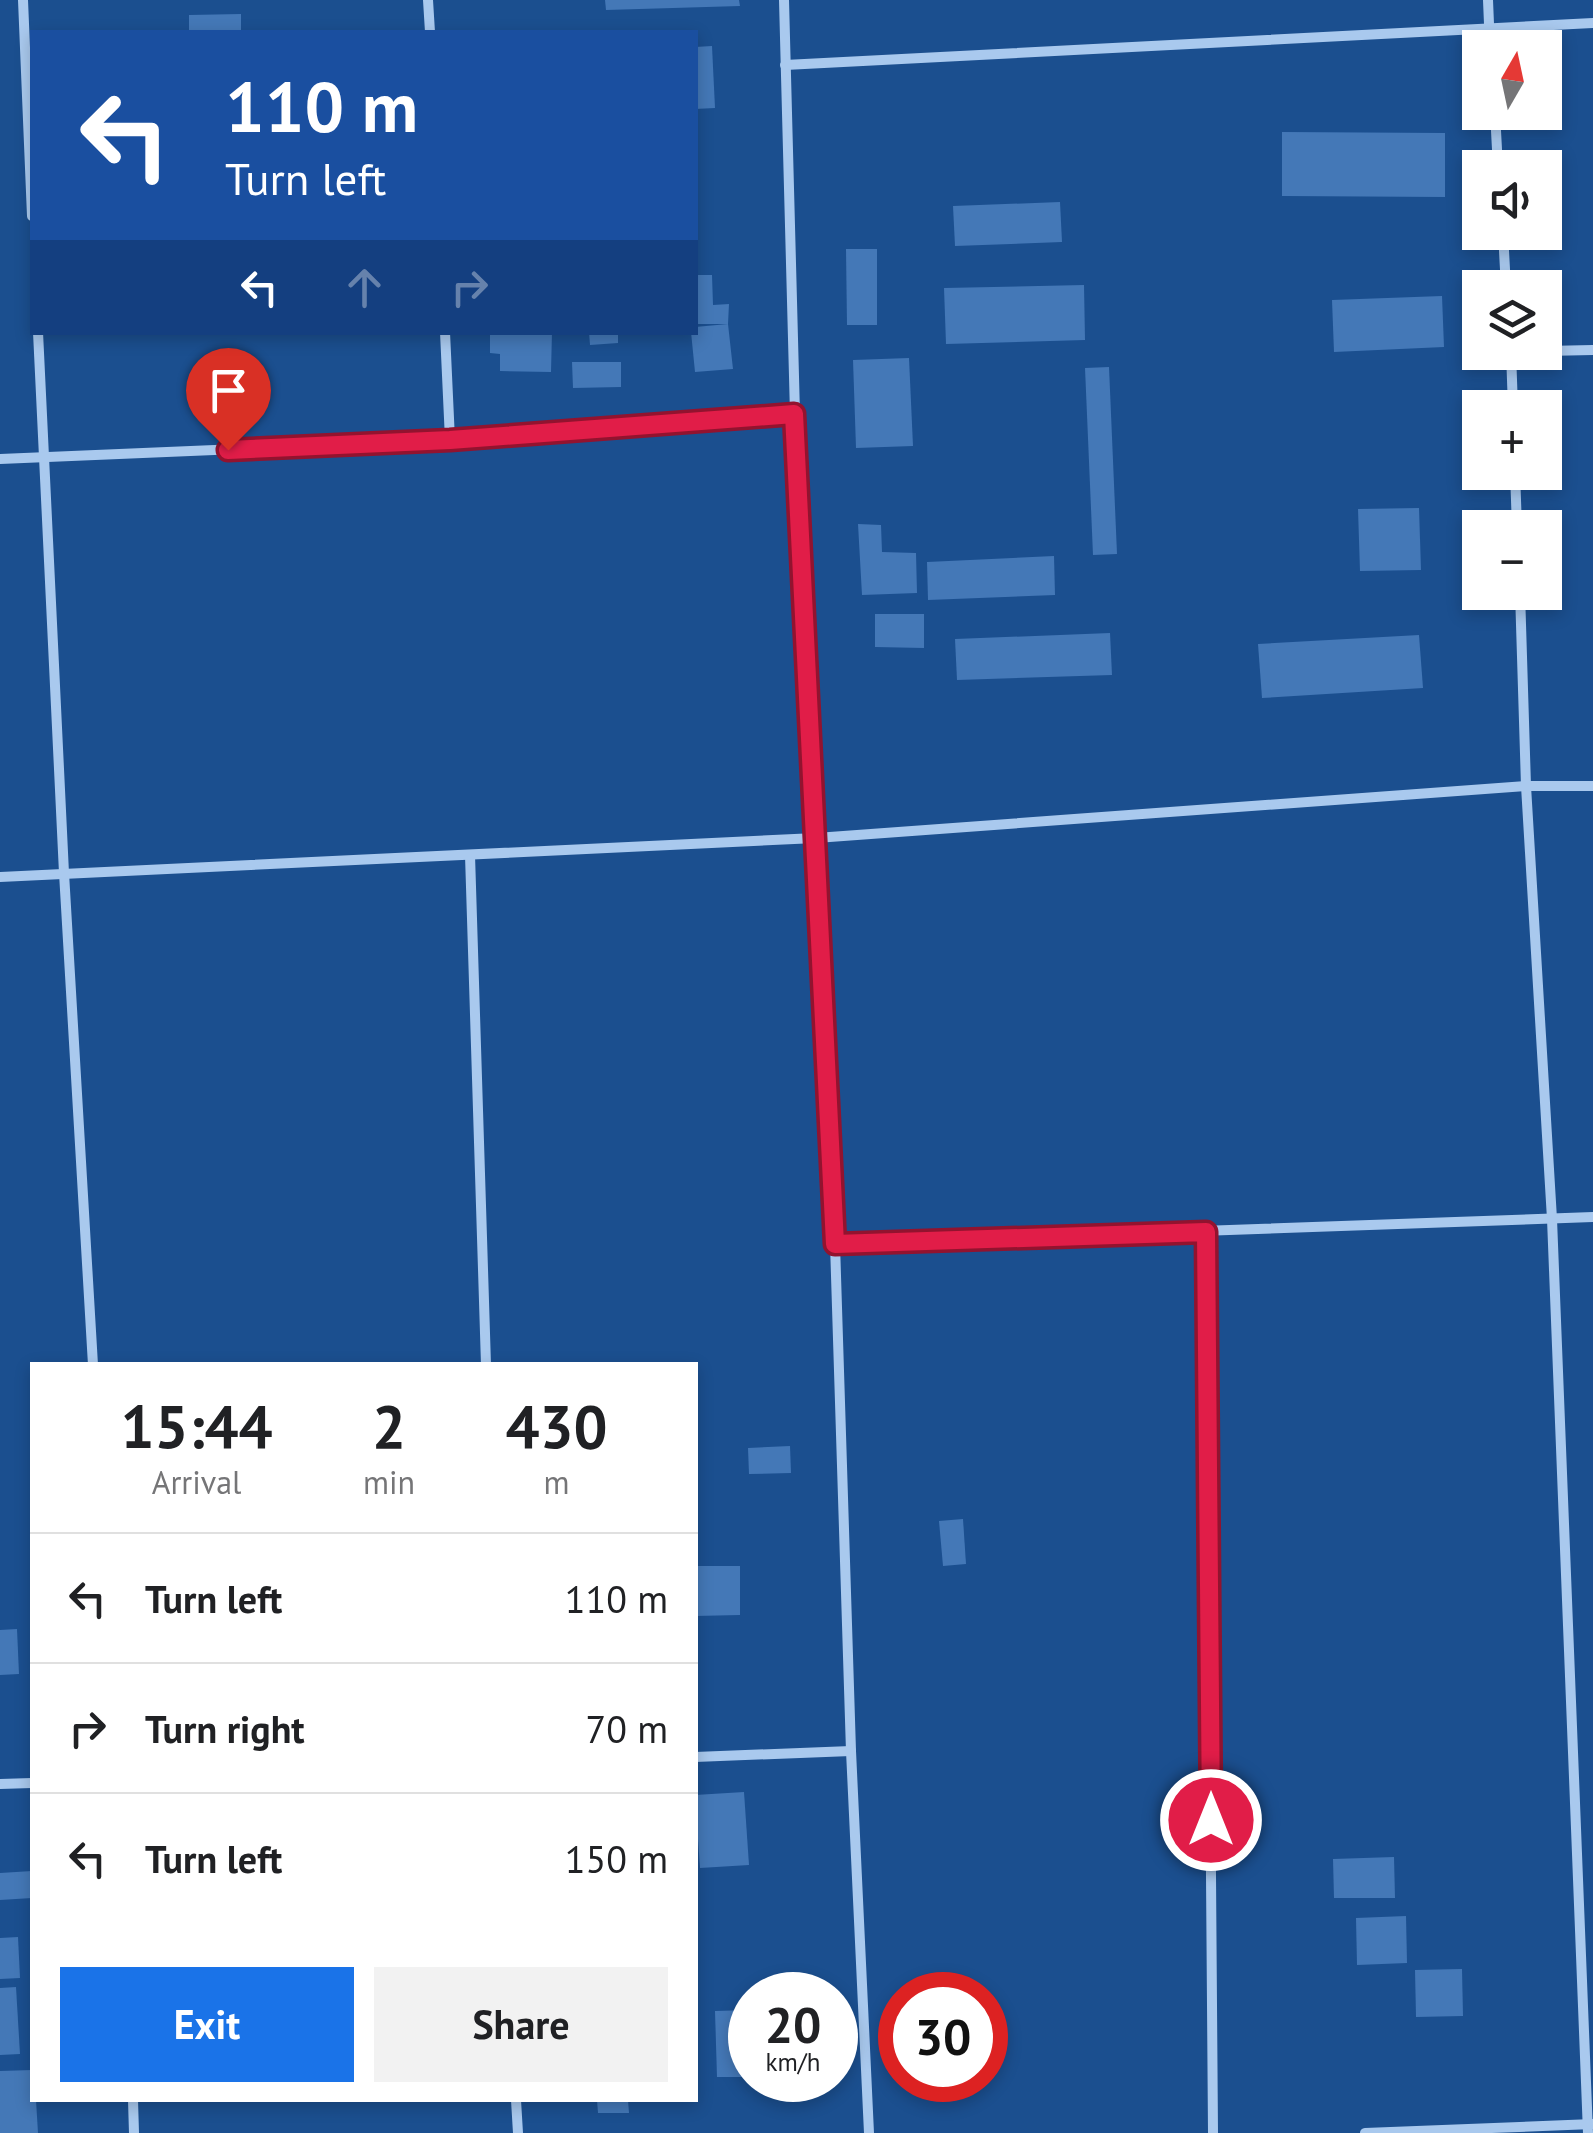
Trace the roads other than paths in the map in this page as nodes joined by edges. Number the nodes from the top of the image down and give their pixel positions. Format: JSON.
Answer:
{"nodes":[{"id":1,"x":23,"y":0,"type":"edge"},
{"id":2,"x":428,"y":0,"type":"edge"},
{"id":3,"x":784,"y":0,"type":"edge"},
{"id":4,"x":1488,"y":0,"type":"edge"},
{"id":5,"x":1593,"y":22,"type":"edge"},
{"id":6,"x":1489,"y":28,"type":"junction"},
{"id":7,"x":430,"y":30,"type":"edge"},
{"id":8,"x":785,"y":65,"type":"junction"},
{"id":9,"x":30,"y":168,"type":"edge"},
{"id":10,"x":38,"y":335,"type":"edge"},
{"id":11,"x":445,"y":335,"type":"edge"},
{"id":12,"x":1562,"y":350,"type":"edge"},
{"id":13,"x":1593,"y":350,"type":"edge"},
{"id":14,"x":794,"y":414,"type":"junction"},
{"id":15,"x":450,"y":440,"type":"junction"},
{"id":16,"x":44,"y":458,"type":"junction"},
{"id":17,"x":0,"y":459,"type":"edge"},
{"id":18,"x":1521,"y":610,"type":"edge"},
{"id":19,"x":1526,"y":786,"type":"junction"},
{"id":20,"x":1593,"y":786,"type":"edge"},
{"id":21,"x":816,"y":838,"type":"junction"},
{"id":22,"x":470,"y":855,"type":"junction"},
{"id":23,"x":64,"y":873,"type":"junction"},
{"id":24,"x":0,"y":877,"type":"edge"},
{"id":25,"x":1593,"y":1218,"type":"edge"},
{"id":26,"x":1552,"y":1219,"type":"junction"},
{"id":27,"x":1206,"y":1232,"type":"junction"},
{"id":28,"x":835,"y":1244,"type":"junction"},
{"id":29,"x":94,"y":1362,"type":"edge"},
{"id":30,"x":486,"y":1362,"type":"edge"},
{"id":31,"x":852,"y":1751,"type":"junction"},
{"id":32,"x":698,"y":1757,"type":"edge"},
{"id":33,"x":30,"y":1782,"type":"edge"},
{"id":34,"x":0,"y":1784,"type":"edge"},
{"id":35,"x":133,"y":2102,"type":"edge"},
{"id":36,"x":516,"y":2102,"type":"edge"},
{"id":37,"x":1590,"y":2127,"type":"edge"},
{"id":38,"x":134,"y":2133,"type":"edge"},
{"id":39,"x":518,"y":2133,"type":"edge"},
{"id":40,"x":869,"y":2133,"type":"edge"},
{"id":41,"x":1213,"y":2133,"type":"edge"},
{"id":42,"x":1365,"y":2133,"type":"edge"}],
"edges":[{"from":1,"to":9,"type":"street"},
{"from":2,"to":7,"type":"street"},
{"from":3,"to":8,"type":"street"},
{"from":4,"to":6,"type":"street"},
{"from":5,"to":6,"type":"street"},
{"from":6,"to":8,"type":"street"},
{"from":8,"to":14,"type":"street"},
{"from":10,"to":16,"type":"street"},
{"from":11,"to":15,"type":"street"},
{"from":12,"to":13,"type":"street"},
{"from":14,"to":15,"type":"street"},
{"from":14,"to":21,"type":"street"},
{"from":15,"to":16,"type":"street"},
{"from":16,"to":17,"type":"street"},
{"from":16,"to":23,"type":"street"},
{"from":18,"to":19,"type":"street"},
{"from":19,"to":20,"type":"street"},
{"from":19,"to":21,"type":"street"},
{"from":19,"to":26,"type":"street"},
{"from":21,"to":22,"type":"street"},
{"from":21,"to":28,"type":"street"},
{"from":22,"to":23,"type":"street"},
{"from":22,"to":30,"type":"street"},
{"from":23,"to":24,"type":"street"},
{"from":23,"to":29,"type":"street"},
{"from":25,"to":26,"type":"street"},
{"from":26,"to":27,"type":"street"},
{"from":26,"to":37,"type":"street"},
{"from":27,"to":28,"type":"street"},
{"from":27,"to":41,"type":"street"},
{"from":28,"to":31,"type":"street"},
{"from":31,"to":32,"type":"street"},
{"from":31,"to":40,"type":"street"},
{"from":33,"to":34,"type":"street"},
{"from":35,"to":38,"type":"street"},
{"from":36,"to":39,"type":"street"},
{"from":37,"to":42,"type":"street"}]}
